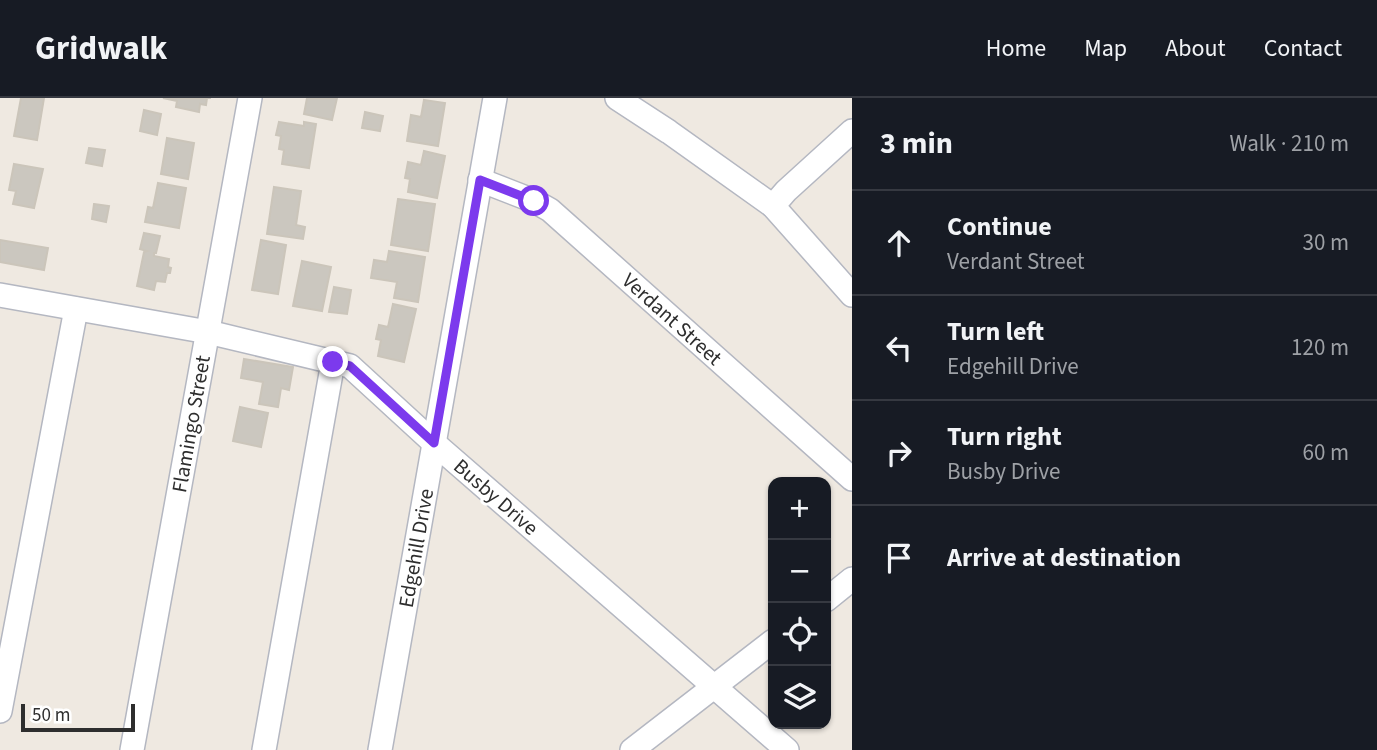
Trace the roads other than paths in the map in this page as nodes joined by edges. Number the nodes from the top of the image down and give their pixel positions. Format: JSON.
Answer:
{"nodes":[{"id":1,"x":250,"y":98,"type":"edge"},
{"id":2,"x":495,"y":98,"type":"edge"},
{"id":3,"x":617,"y":98,"type":"edge"},
{"id":4,"x":852,"y":131,"type":"edge"},
{"id":5,"x":480,"y":180,"type":"junction"},
{"id":6,"x":773,"y":206,"type":"junction"},
{"id":7,"x":0,"y":295,"type":"edge"},
{"id":8,"x":852,"y":295,"type":"edge"},
{"id":9,"x":76,"y":309,"type":"junction"},
{"id":10,"x":208,"y":332,"type":"junction"},
{"id":11,"x":333,"y":362,"type":"junction"},
{"id":12,"x":434,"y":443,"type":"junction"},
{"id":13,"x":852,"y":479,"type":"edge"},
{"id":14,"x":852,"y":579,"type":"edge"},
{"id":15,"x":831,"y":596,"type":"edge"},
{"id":16,"x":768,"y":645,"type":"edge"},
{"id":17,"x":716,"y":686,"type":"junction"},
{"id":18,"x":0,"y":711,"type":"edge"},
{"id":19,"x":132,"y":750,"type":"edge"},
{"id":20,"x":264,"y":750,"type":"edge"},
{"id":21,"x":380,"y":750,"type":"edge"},
{"id":22,"x":632,"y":750,"type":"edge"},
{"id":23,"x":787,"y":750,"type":"edge"}],
"edges":[{"from":1,"to":10,"type":"street","name":"Flamingo Street"},
{"from":2,"to":5,"type":"street","name":"Edgehill Drive"},
{"from":3,"to":6,"type":"street"},
{"from":4,"to":6,"type":"street"},
{"from":5,"to":12,"type":"street","name":"Edgehill Drive"},
{"from":5,"to":13,"type":"street","name":"Verdant Street"},
{"from":6,"to":8,"type":"street"},
{"from":7,"to":9,"type":"street","name":"Busby Drive"},
{"from":9,"to":10,"type":"street","name":"Busby Drive"},
{"from":9,"to":18,"type":"street"},
{"from":10,"to":11,"type":"street","name":"Busby Drive"},
{"from":10,"to":19,"type":"street","name":"Flamingo Street"},
{"from":11,"to":12,"type":"street","name":"Busby Drive"},
{"from":11,"to":20,"type":"street"},
{"from":12,"to":17,"type":"street","name":"Busby Drive"},
{"from":12,"to":21,"type":"street","name":"Edgehill Drive"},
{"from":14,"to":15,"type":"street"},
{"from":16,"to":17,"type":"street"},
{"from":17,"to":22,"type":"street"},
{"from":17,"to":23,"type":"street","name":"Busby Drive"}]}
